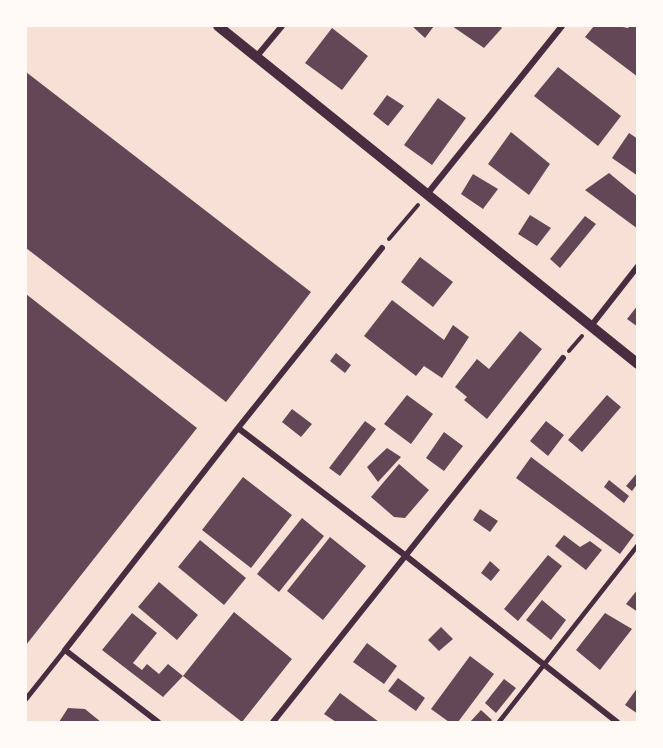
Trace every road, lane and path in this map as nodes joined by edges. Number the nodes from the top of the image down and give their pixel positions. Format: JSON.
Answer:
{"nodes":[{"id":1,"x":218,"y":26,"type":"edge"},
{"id":2,"x":282,"y":26,"type":"edge"},
{"id":3,"x":562,"y":26,"type":"edge"},
{"id":4,"x":257,"y":56,"type":"junction"},
{"id":5,"x":428,"y":194,"type":"junction"},
{"id":6,"x":382,"y":248,"type":"joint"},
{"id":7,"x":638,"y":266,"type":"edge"},
{"id":8,"x":591,"y":326,"type":"junction"},
{"id":9,"x":563,"y":358,"type":"joint"},
{"id":10,"x":638,"y":364,"type":"edge"},
{"id":11,"x":236,"y":426,"type":"junction"},
{"id":12,"x":638,"y":545,"type":"edge"},
{"id":13,"x":406,"y":556,"type":"junction"},
{"id":14,"x":65,"y":650,"type":"junction"},
{"id":15,"x":544,"y":665,"type":"junction"},
{"id":16,"x":26,"y":699,"type":"edge"},
{"id":17,"x":158,"y":723,"type":"edge"},
{"id":18,"x":273,"y":723,"type":"edge"},
{"id":19,"x":499,"y":723,"type":"edge"},
{"id":20,"x":617,"y":723,"type":"edge"}],
"edges":[{"from":1,"to":4,"type":"street"},
{"from":2,"to":4,"type":"street"},
{"from":3,"to":5,"type":"street"},
{"from":4,"to":5,"type":"street"},
{"from":5,"to":6,"type":"path"},
{"from":5,"to":8,"type":"street"},
{"from":6,"to":11,"type":"street"},
{"from":7,"to":8,"type":"street"},
{"from":8,"to":9,"type":"path"},
{"from":8,"to":10,"type":"street"},
{"from":9,"to":13,"type":"street"},
{"from":11,"to":13,"type":"street"},
{"from":11,"to":14,"type":"street"},
{"from":12,"to":15,"type":"lane"},
{"from":13,"to":15,"type":"street"},
{"from":13,"to":18,"type":"street"},
{"from":14,"to":16,"type":"street"},
{"from":14,"to":17,"type":"street"},
{"from":15,"to":19,"type":"lane"},
{"from":15,"to":20,"type":"street"}]}
